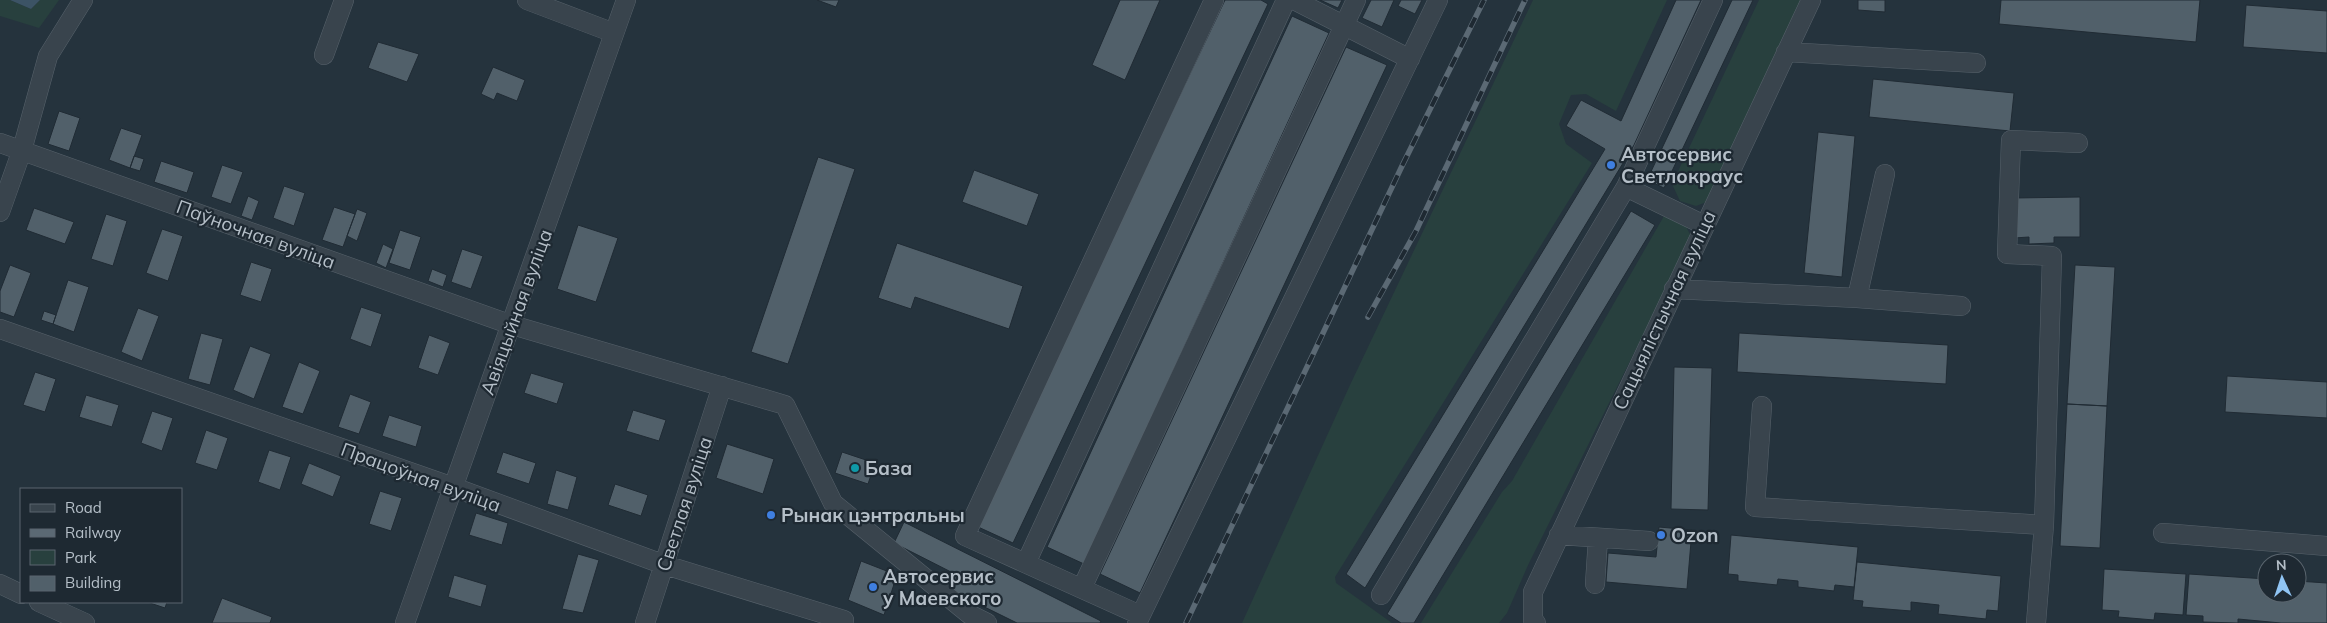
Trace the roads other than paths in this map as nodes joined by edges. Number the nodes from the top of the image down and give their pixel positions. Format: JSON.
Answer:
{"nodes":[{"id":1,"x":83,"y":0,"type":"edge"},
{"id":2,"x":344,"y":0,"type":"edge"},
{"id":3,"x":527,"y":0,"type":"edge"},
{"id":4,"x":626,"y":0,"type":"edge"},
{"id":5,"x":1214,"y":0,"type":"edge"},
{"id":6,"x":1286,"y":0,"type":"edge"},
{"id":7,"x":1294,"y":0,"type":"edge"},
{"id":8,"x":1356,"y":0,"type":"edge"},
{"id":9,"x":1438,"y":0,"type":"edge"},
{"id":10,"x":1713,"y":0,"type":"edge"},
{"id":11,"x":1811,"y":0,"type":"edge"},
{"id":12,"x":1344,"y":25,"type":"junction"},
{"id":13,"x":614,"y":33,"type":"junction"},
{"id":14,"x":1786,"y":52,"type":"junction"},
{"id":15,"x":324,"y":55,"type":"dead end"},
{"id":16,"x":1410,"y":58,"type":"junction"},
{"id":17,"x":1976,"y":63,"type":"dead end"},
{"id":18,"x":0,"y":143,"type":"edge"},
{"id":19,"x":2078,"y":143,"type":"dead end"},
{"id":20,"x":22,"y":150,"type":"junction"},
{"id":21,"x":1885,"y":174,"type":"dead end"},
{"id":22,"x":1626,"y":187,"type":"junction"},
{"id":23,"x":0,"y":212,"type":"edge"},
{"id":24,"x":1704,"y":225,"type":"junction"},
{"id":25,"x":1674,"y":289,"type":"junction"},
{"id":26,"x":1857,"y":298,"type":"junction"},
{"id":27,"x":1961,"y":306,"type":"dead end"},
{"id":28,"x":512,"y":325,"type":"junction"},
{"id":29,"x":0,"y":329,"type":"edge"},
{"id":30,"x":722,"y":386,"type":"junction"},
{"id":31,"x":1762,"y":406,"type":"dead end"},
{"id":32,"x":453,"y":488,"type":"junction"},
{"id":33,"x":2044,"y":525,"type":"junction"},
{"id":34,"x":2164,"y":534,"type":"dead end"},
{"id":35,"x":1559,"y":535,"type":"junction"},
{"id":36,"x":1598,"y":538,"type":"junction"},
{"id":37,"x":1648,"y":541,"type":"dead end"},
{"id":38,"x":2327,"y":546,"type":"edge"},
{"id":39,"x":1026,"y":563,"type":"junction"},
{"id":40,"x":665,"y":564,"type":"junction"},
{"id":41,"x":0,"y":584,"type":"edge"},
{"id":42,"x":1595,"y":584,"type":"dead end"},
{"id":43,"x":1082,"y":588,"type":"junction"},
{"id":44,"x":20,"y":594,"type":"edge"},
{"id":45,"x":1381,"y":595,"type":"dead end"},
{"id":46,"x":41,"y":603,"type":"edge"},
{"id":47,"x":1139,"y":619,"type":"edge"},
{"id":48,"x":844,"y":620,"type":"dead end"},
{"id":49,"x":1533,"y":622,"type":"edge"},
{"id":50,"x":85,"y":623,"type":"edge"},
{"id":51,"x":405,"y":623,"type":"edge"},
{"id":52,"x":645,"y":623,"type":"edge"},
{"id":53,"x":987,"y":623,"type":"edge"},
{"id":54,"x":2036,"y":623,"type":"edge"}],
"edges":[{"from":1,"to":20,"type":"street"},
{"from":2,"to":15,"type":"street"},
{"from":3,"to":13,"type":"street"},
{"from":4,"to":13,"type":"street","name":"Авіяцыйная вуліца"},
{"from":5,"to":39,"type":"street"},
{"from":6,"to":39,"type":"street"},
{"from":7,"to":12,"type":"street"},
{"from":8,"to":12,"type":"street"},
{"from":9,"to":16,"type":"street"},
{"from":10,"to":22,"type":"street"},
{"from":11,"to":14,"type":"street","name":"Сацыялістычная вуліца"},
{"from":12,"to":16,"type":"street"},
{"from":12,"to":43,"type":"street"},
{"from":13,"to":28,"type":"street","name":"Авіяцыйная вуліца"},
{"from":14,"to":17,"type":"street"},
{"from":14,"to":24,"type":"street","name":"Сацыялістычная вуліца"},
{"from":16,"to":47,"type":"street"},
{"from":18,"to":20,"type":"street","name":"Паўночная вуліца"},
{"from":19,"to":33,"type":"street"},
{"from":20,"to":23,"type":"street"},
{"from":20,"to":28,"type":"street","name":"Паўночная вуліца"},
{"from":21,"to":26,"type":"street"},
{"from":22,"to":24,"type":"street"},
{"from":22,"to":45,"type":"street"},
{"from":24,"to":25,"type":"street","name":"Сацыялістычная вуліца"},
{"from":25,"to":26,"type":"street"},
{"from":25,"to":35,"type":"street","name":"Сацыялістычная вуліца"},
{"from":26,"to":27,"type":"street"},
{"from":28,"to":30,"type":"street","name":"Паўночная вуліца"},
{"from":28,"to":32,"type":"street","name":"Авіяцыйная вуліца"},
{"from":29,"to":32,"type":"street","name":"Працоўная вуліца"},
{"from":30,"to":40,"type":"street","name":"Светлая вуліца"},
{"from":30,"to":53,"type":"street","name":"Паўночная вуліца"},
{"from":31,"to":33,"type":"street"},
{"from":32,"to":40,"type":"street","name":"Працоўная вуліца"},
{"from":32,"to":51,"type":"street","name":"Авіяцыйная вуліца"},
{"from":33,"to":54,"type":"street"},
{"from":34,"to":38,"type":"street"},
{"from":35,"to":36,"type":"street"},
{"from":35,"to":49,"type":"street","name":"Сацыялістычная вуліца"},
{"from":36,"to":37,"type":"street"},
{"from":36,"to":42,"type":"street"},
{"from":39,"to":43,"type":"street"},
{"from":40,"to":48,"type":"street","name":"Працоўная вуліца"},
{"from":40,"to":52,"type":"street","name":"Светлая вуліца"},
{"from":41,"to":44,"type":"street"},
{"from":43,"to":47,"type":"street"},
{"from":46,"to":50,"type":"street"}]}
